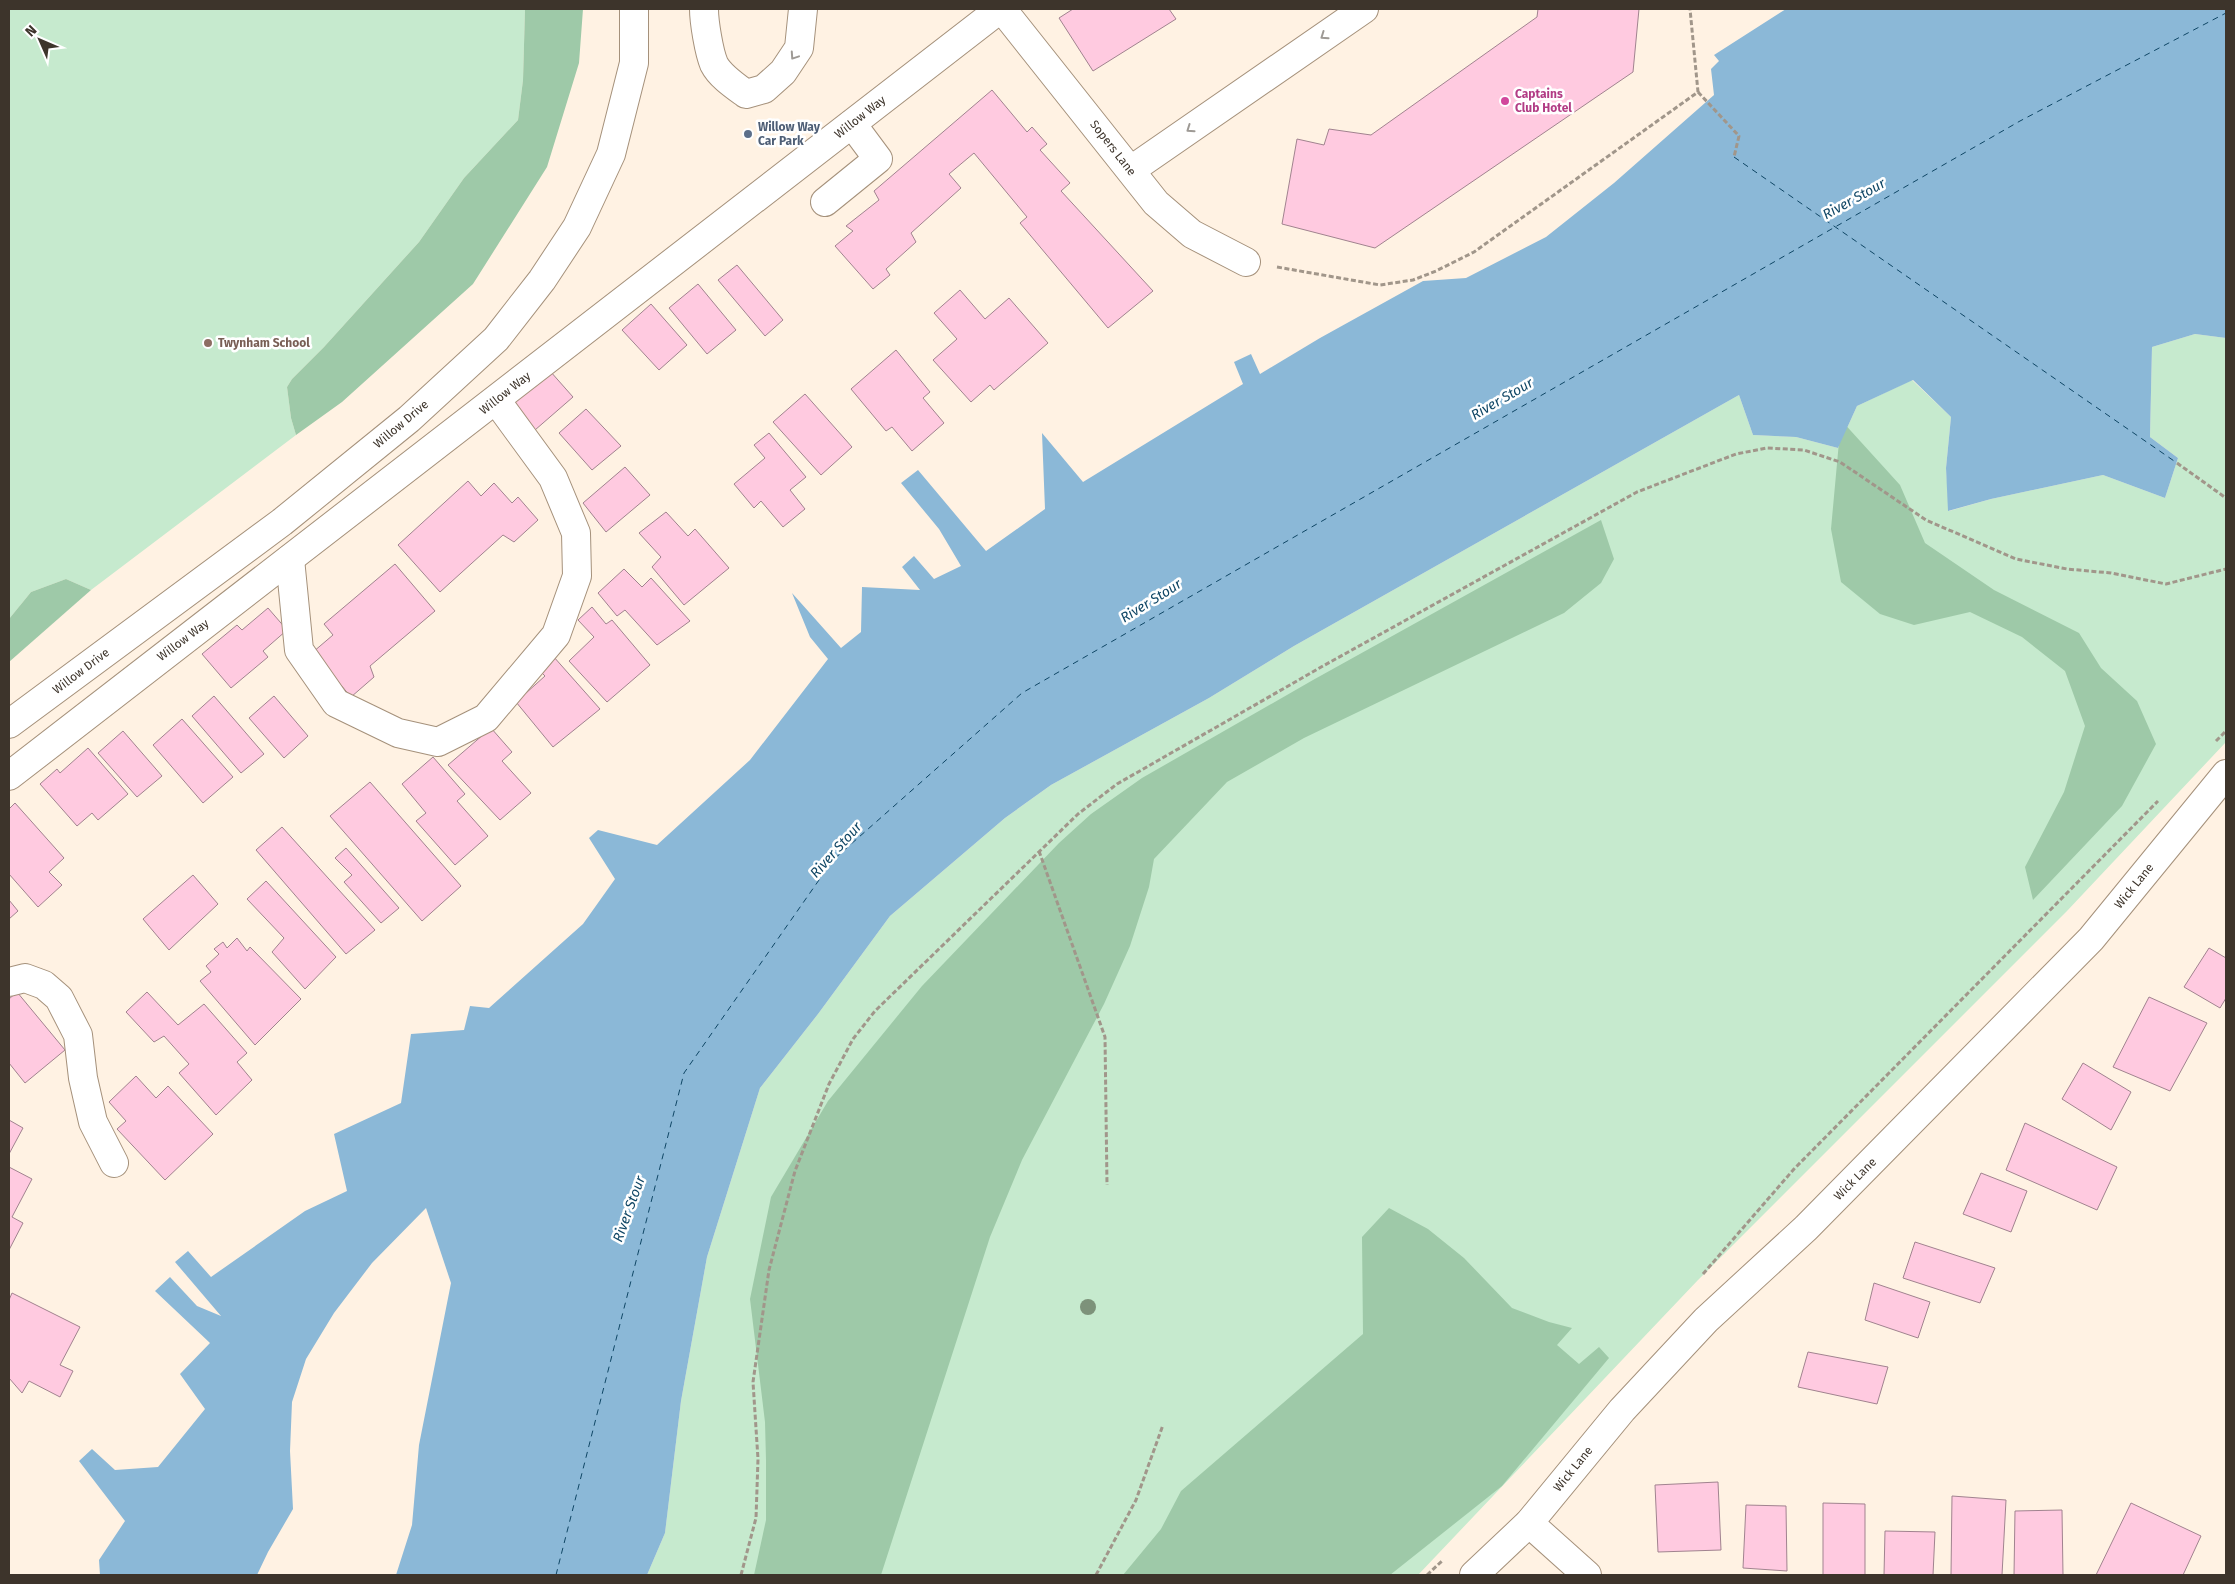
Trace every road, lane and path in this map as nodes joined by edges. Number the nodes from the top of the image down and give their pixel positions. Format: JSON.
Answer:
{"nodes":[{"id":1,"x":634,"y":9,"type":"edge"},
{"id":2,"x":704,"y":9,"type":"edge"},
{"id":3,"x":802,"y":9,"type":"edge"},
{"id":4,"x":1001,"y":9,"type":"edge"},
{"id":5,"x":1364,"y":9,"type":"edge"},
{"id":6,"x":1690,"y":9,"type":"edge"},
{"id":7,"x":1698,"y":92,"type":"junction"},
{"id":8,"x":852,"y":124,"type":"junction"},
{"id":9,"x":1734,"y":157,"type":"dead end"},
{"id":10,"x":1131,"y":170,"type":"junction"},
{"id":11,"x":824,"y":202,"type":"dead end"},
{"id":12,"x":1246,"y":262,"type":"joint"},
{"id":13,"x":496,"y":400,"type":"junction"},
{"id":14,"x":2177,"y":463,"type":"dead end"},
{"id":15,"x":2226,"y":498,"type":"edge"},
{"id":16,"x":290,"y":559,"type":"junction"},
{"id":17,"x":2226,"y":569,"type":"edge"},
{"id":18,"x":9,"y":724,"type":"edge"},
{"id":19,"x":2226,"y":731,"type":"edge"},
{"id":20,"x":2212,"y":745,"type":"dead end"},
{"id":21,"x":2226,"y":774,"type":"edge"},
{"id":22,"x":9,"y":776,"type":"edge"},
{"id":23,"x":2164,"y":794,"type":"dead end"},
{"id":24,"x":1039,"y":852,"type":"junction"},
{"id":25,"x":9,"y":982,"type":"edge"},
{"id":26,"x":114,"y":1163,"type":"dead end"},
{"id":27,"x":1106,"y":1185,"type":"dead end"},
{"id":28,"x":1698,"y":1280,"type":"dead end"},
{"id":29,"x":1163,"y":1426,"type":"dead end"},
{"id":30,"x":1529,"y":1523,"type":"junction"},
{"id":31,"x":1449,"y":1556,"type":"dead end"},
{"id":32,"x":741,"y":1575,"type":"edge"},
{"id":33,"x":1096,"y":1575,"type":"edge"},
{"id":34,"x":1426,"y":1575,"type":"edge"},
{"id":35,"x":1474,"y":1575,"type":"edge"},
{"id":36,"x":1588,"y":1575,"type":"edge"}],
"edges":[{"from":1,"to":18,"type":"street","name":"Willow Drive"},
{"from":3,"to":2,"type":"street","one_way":true},
{"from":4,"to":8,"type":"street","name":"Willow Way"},
{"from":4,"to":10,"type":"street","name":"Sopers Lane"},
{"from":5,"to":10,"type":"street","one_way":true},
{"from":6,"to":7,"type":"path"},
{"from":7,"to":9,"type":"path"},
{"from":7,"to":12,"type":"path"},
{"from":8,"to":11,"type":"street"},
{"from":8,"to":13,"type":"street","name":"Willow Way"},
{"from":10,"to":12,"type":"street","name":"Sopers Lane"},
{"from":13,"to":16,"type":"street","name":"Willow Way"},
{"from":13,"to":16,"type":"street"},
{"from":14,"to":15,"type":"path"},
{"from":16,"to":22,"type":"street","name":"Willow Way"},
{"from":17,"to":24,"type":"path"},
{"from":19,"to":20,"type":"path"},
{"from":21,"to":30,"type":"street","name":"Wick Lane"},
{"from":23,"to":28,"type":"path"},
{"from":24,"to":27,"type":"path"},
{"from":24,"to":32,"type":"path"},
{"from":25,"to":26,"type":"street"},
{"from":29,"to":33,"type":"path"},
{"from":30,"to":35,"type":"street","name":"Wick Lane"},
{"from":30,"to":36,"type":"street"},
{"from":31,"to":34,"type":"path"}]}
